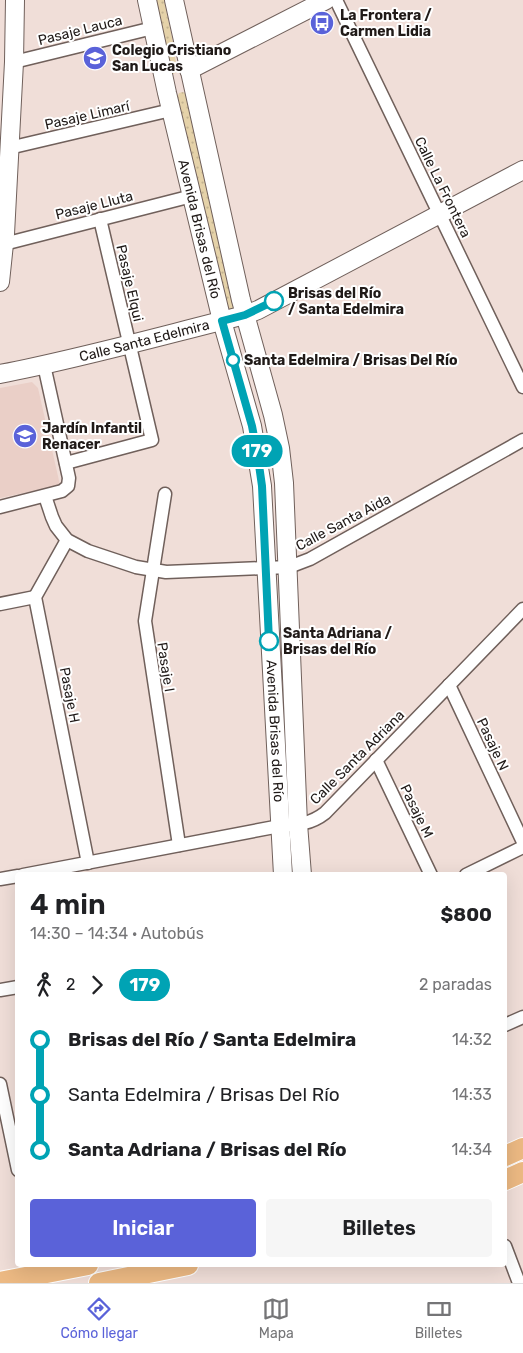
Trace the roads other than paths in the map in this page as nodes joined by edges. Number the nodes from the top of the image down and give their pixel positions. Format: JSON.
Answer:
{"nodes":[{"id":1,"x":15,"y":0,"type":"edge"},
{"id":2,"x":147,"y":0,"type":"edge"},
{"id":3,"x":174,"y":0,"type":"edge"},
{"id":4,"x":326,"y":0,"type":"edge"},
{"id":5,"x":336,"y":0,"type":"edge"},
{"id":6,"x":153,"y":28,"type":"junction"},
{"id":7,"x":14,"y":62,"type":"junction"},
{"id":8,"x":189,"y":70,"type":"junction"},
{"id":9,"x":171,"y":110,"type":"junction"},
{"id":10,"x":9,"y":148,"type":"junction"},
{"id":11,"x":523,"y":170,"type":"edge"},
{"id":12,"x":192,"y":196,"type":"junction"},
{"id":13,"x":440,"y":214,"type":"junction"},
{"id":14,"x":100,"y":219,"type":"junction"},
{"id":15,"x":4,"y":244,"type":"junction"},
{"id":16,"x":0,"y":282,"type":"edge"},
{"id":17,"x":245,"y":315,"type":"junction"},
{"id":18,"x":222,"y":321,"type":"junction"},
{"id":19,"x":130,"y":345,"type":"junction"},
{"id":20,"x":44,"y":365,"type":"junction"},
{"id":21,"x":0,"y":374,"type":"edge"},
{"id":22,"x":523,"y":387,"type":"edge"},
{"id":23,"x":523,"y":440,"type":"edge"},
{"id":24,"x":66,"y":463,"type":"junction"},
{"id":25,"x":165,"y":494,"type":"dead end"},
{"id":26,"x":45,"y":496,"type":"junction"},
{"id":27,"x":0,"y":507,"type":"edge"},
{"id":28,"x":67,"y":540,"type":"junction"},
{"id":29,"x":289,"y":567,"type":"junction"},
{"id":30,"x":266,"y":568,"type":"junction"},
{"id":31,"x":153,"y":571,"type":"junction"},
{"id":32,"x":35,"y":597,"type":"junction"},
{"id":33,"x":0,"y":604,"type":"edge"},
{"id":34,"x":522,"y":615,"type":"edge"},
{"id":35,"x":449,"y":685,"type":"junction"},
{"id":36,"x":376,"y":760,"type":"junction"},
{"id":37,"x":298,"y":824,"type":"junction"},
{"id":38,"x":280,"y":826,"type":"junction"},
{"id":39,"x":523,"y":842,"type":"edge"},
{"id":40,"x":179,"y":845,"type":"junction"},
{"id":41,"x":523,"y":847,"type":"edge"},
{"id":42,"x":88,"y":863,"type":"junction"},
{"id":43,"x":39,"y":872,"type":"edge"},
{"id":44,"x":283,"y":872,"type":"edge"},
{"id":45,"x":302,"y":872,"type":"edge"},
{"id":46,"x":431,"y":872,"type":"edge"},
{"id":47,"x":472,"y":872,"type":"edge"},
{"id":48,"x":15,"y":876,"type":"edge"},
{"id":49,"x":0,"y":879,"type":"edge"},
{"id":50,"x":15,"y":988,"type":"edge"},
{"id":51,"x":0,"y":990,"type":"edge"},
{"id":52,"x":523,"y":1017,"type":"edge"},
{"id":53,"x":507,"y":1025,"type":"edge"},
{"id":54,"x":0,"y":1084,"type":"edge"},
{"id":55,"x":523,"y":1148,"type":"edge"},
{"id":56,"x":507,"y":1155,"type":"edge"},
{"id":57,"x":15,"y":1156,"type":"edge"},
{"id":58,"x":523,"y":1172,"type":"edge"},
{"id":59,"x":507,"y":1179,"type":"edge"},
{"id":60,"x":507,"y":1251,"type":"edge"},
{"id":61,"x":68,"y":1267,"type":"edge"},
{"id":62,"x":178,"y":1267,"type":"edge"},
{"id":63,"x":38,"y":1270,"type":"edge"},
{"id":64,"x":0,"y":1282,"type":"edge"},
{"id":65,"x":99,"y":1283,"type":"edge"},
{"id":66,"x":519,"y":1283,"type":"edge"}],
"edges":[{"from":1,"to":7,"type":"street"},
{"from":2,"to":6,"type":"street","name":"Avenida Brisas del Río"},
{"from":3,"to":8,"type":"street","name":"Avenida Brisas del Río"},
{"from":4,"to":8,"type":"street"},
{"from":5,"to":13,"type":"street","name":"Calle La Frontera"},
{"from":6,"to":7,"type":"street","name":"Pasaje Lauca"},
{"from":6,"to":9,"type":"street","name":"Avenida Brisas del Río"},
{"from":7,"to":10,"type":"street"},
{"from":8,"to":17,"type":"street","name":"Avenida Brisas del Río"},
{"from":9,"to":10,"type":"street","name":"Pasaje Limarí"},
{"from":9,"to":12,"type":"street","name":"Avenida Brisas del Río"},
{"from":10,"to":15,"type":"street"},
{"from":11,"to":13,"type":"street","name":"Calle Santa Edelmira"},
{"from":12,"to":14,"type":"street","name":"Pasaje Lluta"},
{"from":12,"to":18,"type":"street","name":"Avenida Brisas del Río"},
{"from":13,"to":17,"type":"street","name":"Calle Santa Edelmira"},
{"from":13,"to":22,"type":"street","name":"Calle La Frontera"},
{"from":14,"to":15,"type":"street","name":"Pasaje Lluta"},
{"from":14,"to":19,"type":"street","name":"Pasaje Elqui"},
{"from":15,"to":16,"type":"street"},
{"from":17,"to":18,"type":"street","name":"Calle Santa Edelmira"},
{"from":17,"to":29,"type":"street","name":"Avenida Brisas del Río"},
{"from":18,"to":19,"type":"street","name":"Calle Santa Edelmira"},
{"from":18,"to":30,"type":"street","name":"Avenida Brisas del Río"},
{"from":19,"to":20,"type":"street","name":"Calle Santa Edelmira"},
{"from":19,"to":24,"type":"street","name":"Pasaje Elqui"},
{"from":20,"to":21,"type":"street","name":"Calle Santa Edelmira"},
{"from":20,"to":24,"type":"street"},
{"from":23,"to":29,"type":"street","name":"Calle Santa Aida"},
{"from":24,"to":26,"type":"street"},
{"from":25,"to":31,"type":"street","name":"Pasaje I"},
{"from":26,"to":27,"type":"street"},
{"from":26,"to":28,"type":"street","name":"Calle Santa Aida"},
{"from":28,"to":31,"type":"street","name":"Calle Santa Aida"},
{"from":28,"to":32,"type":"street"},
{"from":29,"to":30,"type":"street","name":"Calle Santa Aida"},
{"from":29,"to":37,"type":"street","name":"Avenida Brisas del Río"},
{"from":30,"to":31,"type":"street","name":"Calle Santa Aida"},
{"from":30,"to":38,"type":"street","name":"Avenida Brisas del Río"},
{"from":31,"to":40,"type":"street","name":"Pasaje I"},
{"from":32,"to":33,"type":"street"},
{"from":32,"to":42,"type":"street","name":"Pasaje H"},
{"from":34,"to":35,"type":"street","name":"Calle Santa Adriana"},
{"from":35,"to":36,"type":"street","name":"Calle Santa Adriana"},
{"from":35,"to":39,"type":"street","name":"Pasaje N"},
{"from":36,"to":37,"type":"street","name":"Calle Santa Adriana"},
{"from":36,"to":46,"type":"street","name":"Pasaje M"},
{"from":37,"to":38,"type":"street","name":"Calle Santa Adriana"},
{"from":37,"to":45,"type":"street","name":"Avenida Brisas del Río"},
{"from":38,"to":40,"type":"street","name":"Calle Santa Adriana"},
{"from":38,"to":44,"type":"street","name":"Avenida Brisas del Río"},
{"from":40,"to":42,"type":"street","name":"Calle Santa Adriana"},
{"from":41,"to":47,"type":"street"},
{"from":42,"to":43,"type":"street","name":"Calle Santa Adriana"},
{"from":48,"to":49,"type":"street"},
{"from":50,"to":51,"type":"street"},
{"from":52,"to":53,"type":"street"},
{"from":54,"to":57,"type":"street"},
{"from":55,"to":56,"type":"main road"},
{"from":58,"to":59,"type":"main road"},
{"from":60,"to":66,"type":"street"},
{"from":61,"to":63,"type":"main road"},
{"from":62,"to":65,"type":"main road"},
{"from":63,"to":64,"type":"main road"}]}
